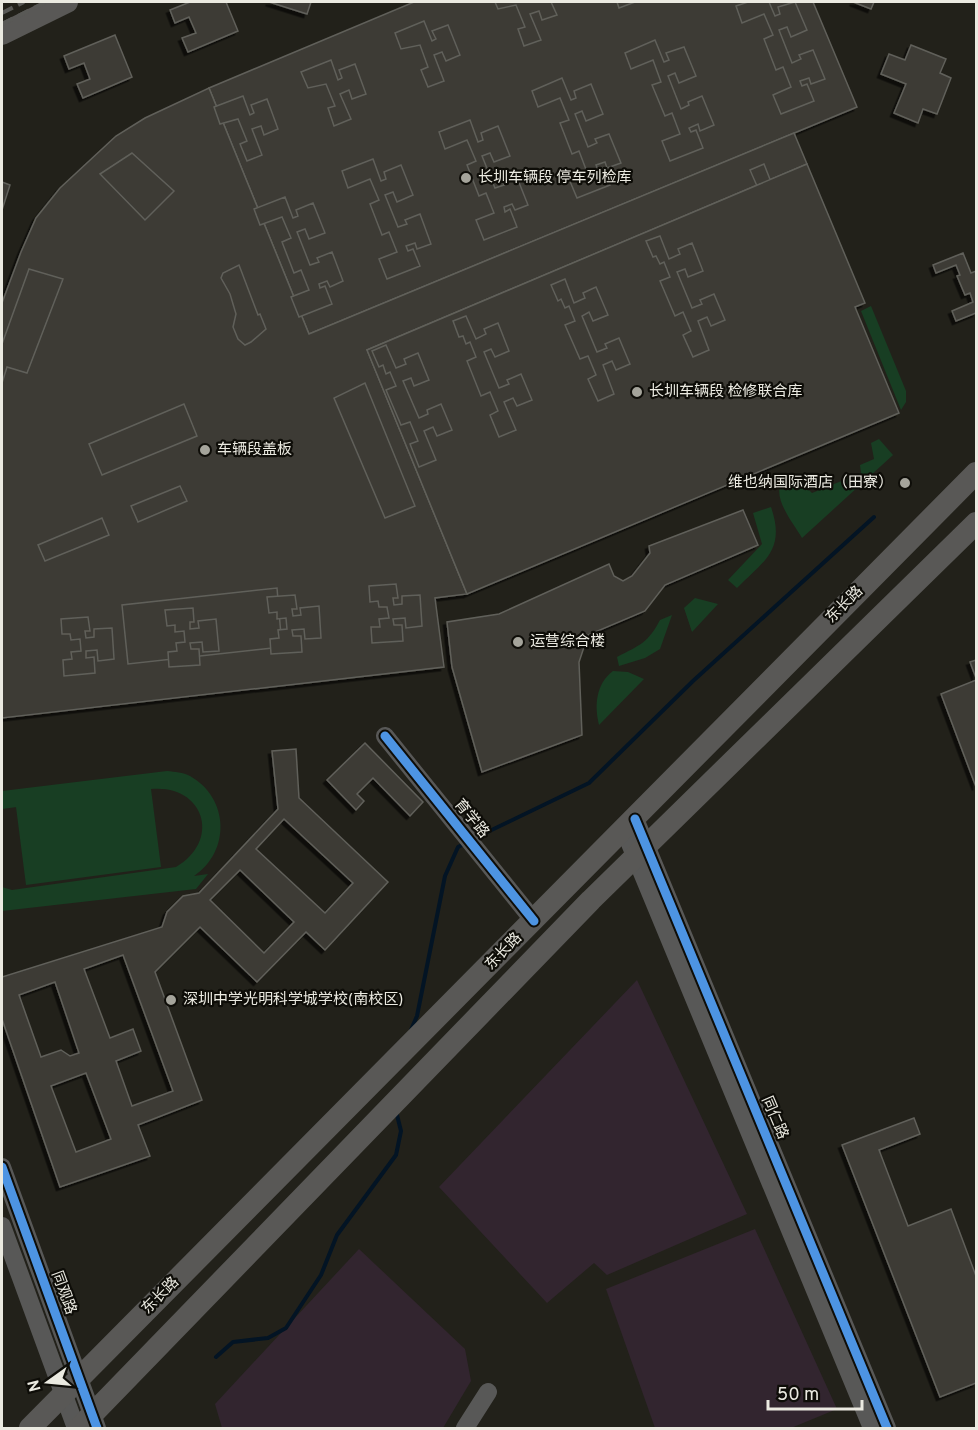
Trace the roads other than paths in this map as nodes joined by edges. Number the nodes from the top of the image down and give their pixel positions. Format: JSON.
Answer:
{"nodes":[{"id":1,"x":67,"y":2,"type":"edge"},
{"id":2,"x":2,"y":34,"type":"edge"},
{"id":3,"x":976,"y":473,"type":"edge"},
{"id":4,"x":976,"y":524,"type":"edge"},
{"id":5,"x":385,"y":736,"type":"dead end"},
{"id":6,"x":629,"y":824,"type":"junction"},
{"id":7,"x":641,"y":851,"type":"junction"},
{"id":8,"x":534,"y":921,"type":"junction"},
{"id":9,"x":688,"y":966,"type":"junction"},
{"id":10,"x":2,"y":1167,"type":"edge"},
{"id":11,"x":2,"y":1226,"type":"edge"},
{"id":12,"x":71,"y":1387,"type":"junction"},
{"id":13,"x":488,"y":1392,"type":"dead end"},
{"id":14,"x":86,"y":1425,"type":"edge"},
{"id":15,"x":30,"y":1428,"type":"edge"},
{"id":16,"x":465,"y":1428,"type":"edge"},
{"id":17,"x":872,"y":1428,"type":"edge"},
{"id":18,"x":887,"y":1428,"type":"edge"}],
"edges":[{"from":1,"to":2,"type":"main road"},
{"from":3,"to":6,"type":"main road","name":"东长路"},
{"from":4,"to":7,"type":"main road","name":"东长路"},
{"from":5,"to":8,"type":"street","name":"育学路"},
{"from":6,"to":7,"type":"street","name":"同仁路"},
{"from":6,"to":8,"type":"main road","name":"东长路"},
{"from":7,"to":9,"type":"street","name":"同仁路"},
{"from":7,"to":14,"type":"main road","name":"东长路"},
{"from":8,"to":12,"type":"main road","name":"东长路"},
{"from":9,"to":17,"type":"street","name":"同仁路"},
{"from":9,"to":18,"type":"street","name":"同仁路"},
{"from":10,"to":12,"type":"street","name":"同观路"},
{"from":11,"to":12,"type":"street","name":"同观路"},
{"from":12,"to":14,"type":"street","name":"同观路"},
{"from":12,"to":15,"type":"main road","name":"东长路"},
{"from":13,"to":16,"type":"street"}]}
